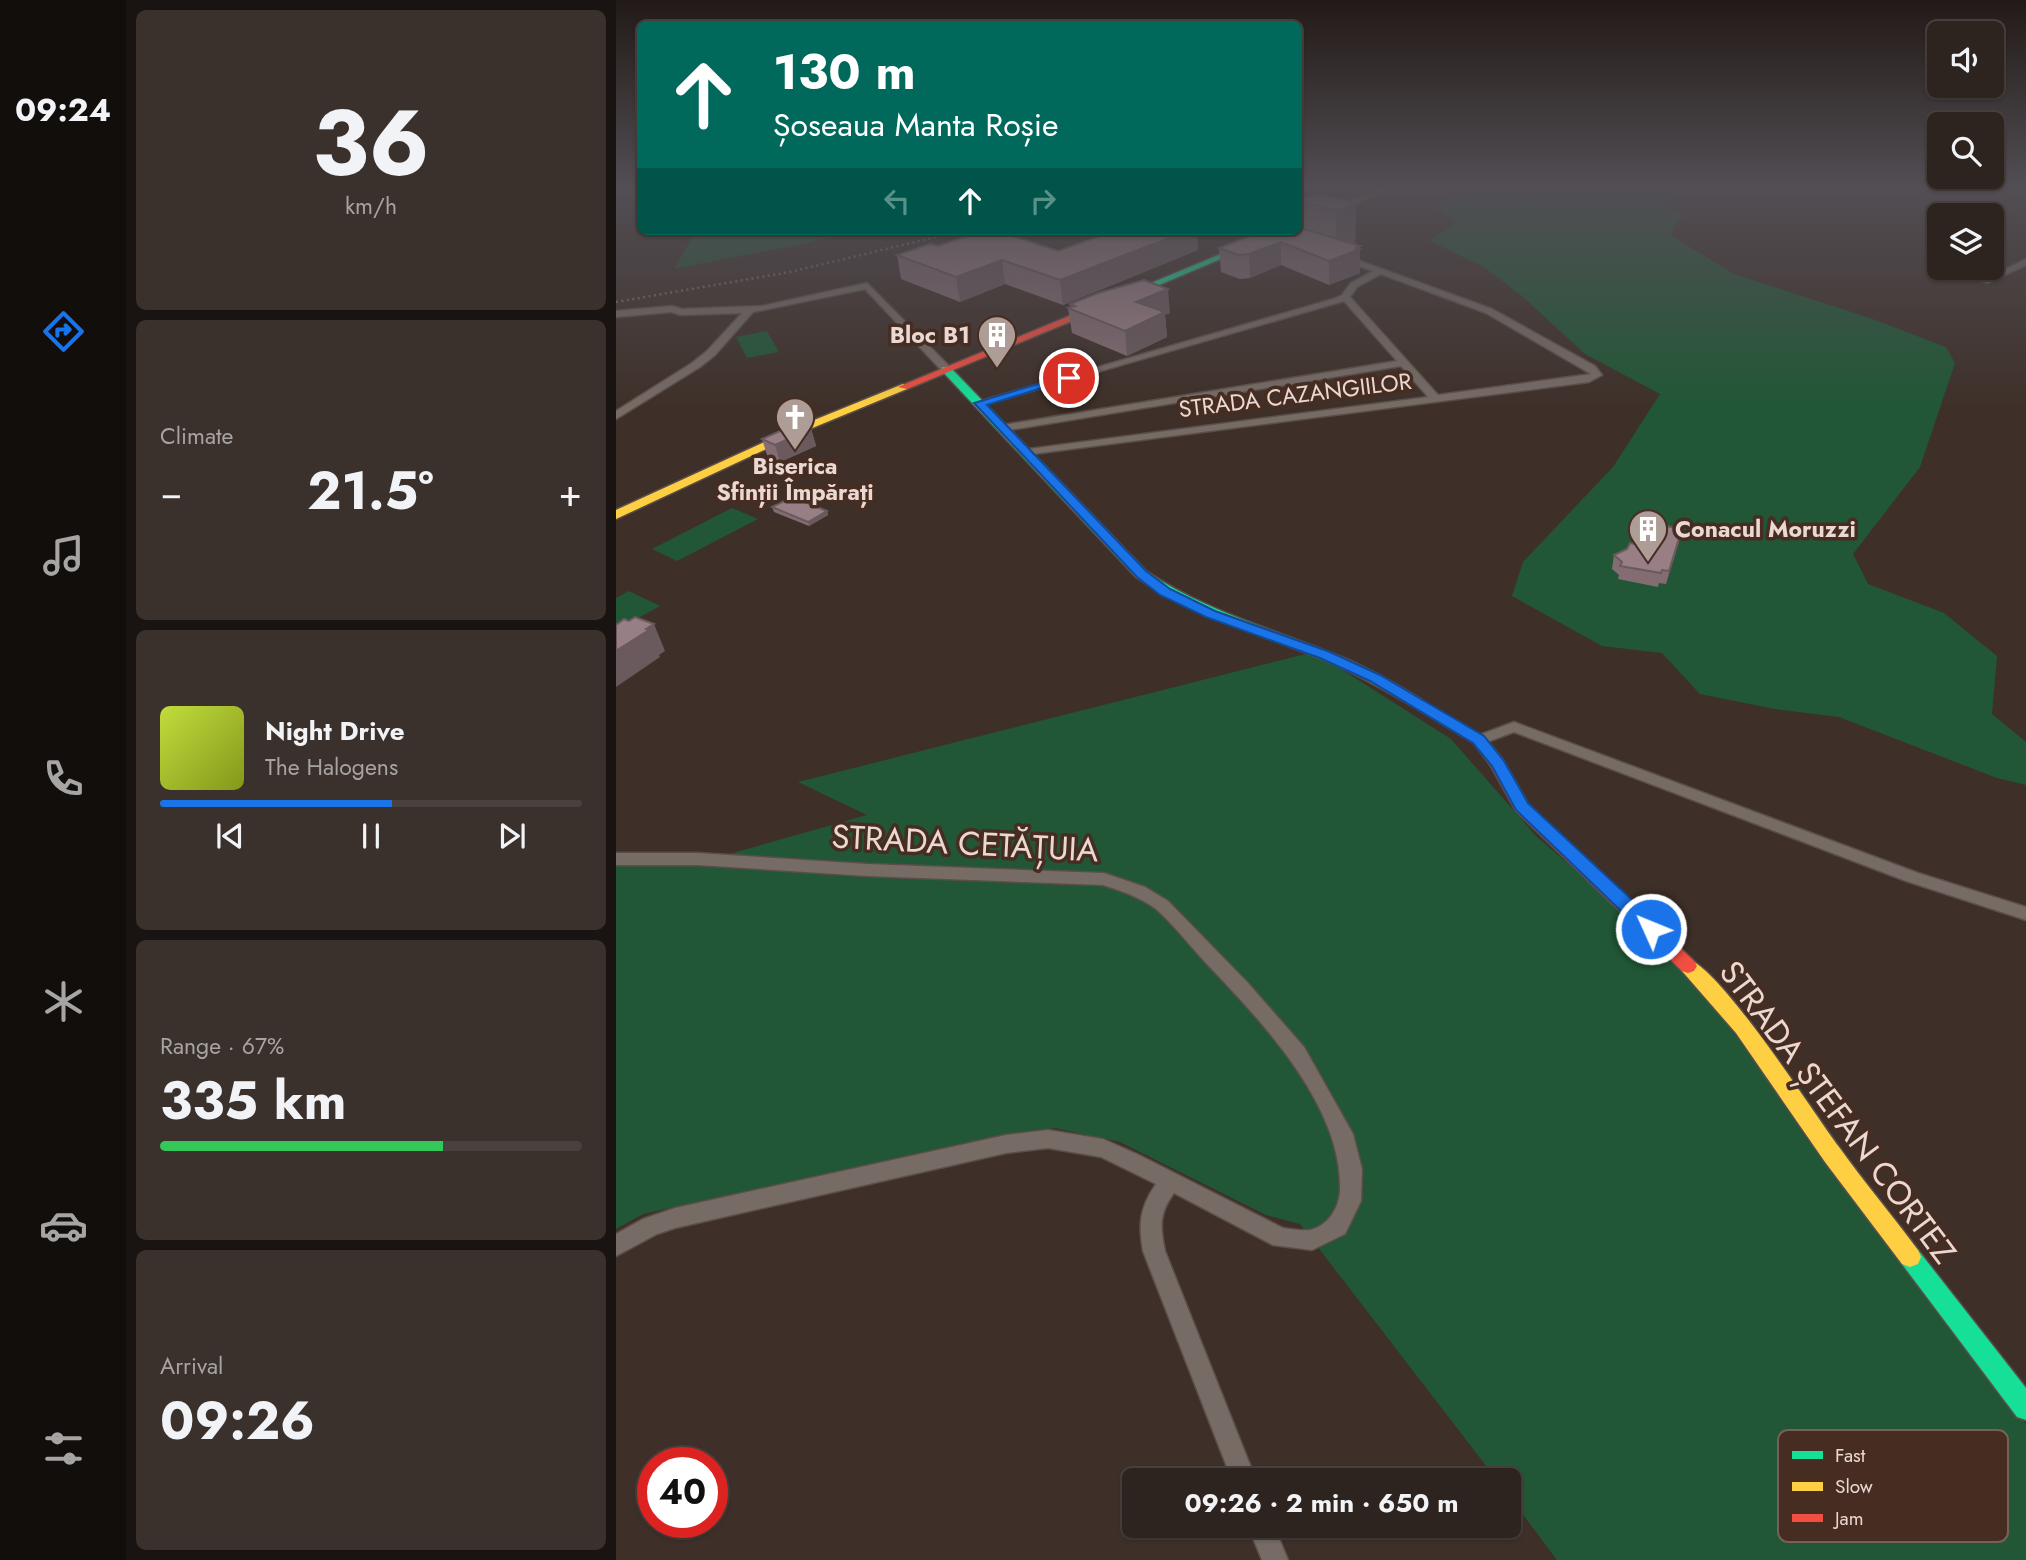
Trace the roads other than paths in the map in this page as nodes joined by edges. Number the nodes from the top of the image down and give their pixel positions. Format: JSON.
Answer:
{"nodes":[{"id":1,"x":1206,"y":262,"type":"edge"},
{"id":2,"x":1354,"y":262,"type":"edge"},
{"id":3,"x":2023,"y":266,"type":"edge"},
{"id":4,"x":1380,"y":271,"type":"junction"},
{"id":5,"x":1985,"y":281,"type":"dead end"},
{"id":6,"x":1345,"y":297,"type":"junction"},
{"id":7,"x":749,"y":311,"type":"junction"},
{"id":8,"x":616,"y":314,"type":"edge"},
{"id":9,"x":1403,"y":363,"type":"junction"},
{"id":10,"x":944,"y":367,"type":"junction"},
{"id":11,"x":1435,"y":398,"type":"junction"},
{"id":12,"x":979,"y":403,"type":"junction"},
{"id":13,"x":616,"y":416,"type":"edge"},
{"id":14,"x":1003,"y":428,"type":"junction"},
{"id":15,"x":1025,"y":452,"type":"junction"},
{"id":16,"x":616,"y":508,"type":"edge"},
{"id":17,"x":616,"y":515,"type":"edge"},
{"id":18,"x":1479,"y":740,"type":"junction"},
{"id":19,"x":616,"y":859,"type":"edge"},
{"id":20,"x":2026,"y":914,"type":"edge"},
{"id":21,"x":1171,"y":1181,"type":"junction"},
{"id":22,"x":616,"y":1246,"type":"edge"},
{"id":23,"x":2026,"y":1408,"type":"edge"},
{"id":24,"x":1239,"y":1468,"type":"edge"},
{"id":25,"x":1266,"y":1538,"type":"edge"},
{"id":26,"x":1275,"y":1560,"type":"edge"}],
"edges":[{"from":1,"to":10,"type":"main road"},
{"from":2,"to":4,"type":"street"},
{"from":3,"to":5,"type":"street"},
{"from":4,"to":6,"type":"street"},
{"from":4,"to":11,"type":"street"},
{"from":6,"to":9,"type":"street","name":"STRADA CAZANGIILOR"},
{"from":6,"to":12,"type":"street"},
{"from":7,"to":8,"type":"street"},
{"from":7,"to":10,"type":"street"},
{"from":7,"to":13,"type":"street"},
{"from":9,"to":11,"type":"street","name":"STRADA CAZANGIILOR"},
{"from":9,"to":14,"type":"street"},
{"from":10,"to":12,"type":"main road"},
{"from":10,"to":16,"type":"main road"},
{"from":10,"to":17,"type":"main road"},
{"from":11,"to":15,"type":"street","name":"STRADA CAZANGIILOR"},
{"from":12,"to":14,"type":"main road"},
{"from":14,"to":15,"type":"main road"},
{"from":15,"to":18,"type":"main road"},
{"from":18,"to":20,"type":"street"},
{"from":18,"to":23,"type":"main road","name":"STRADA ȘTEFAN CORTEZ"},
{"from":19,"to":21,"type":"street","name":"STRADA CETĂȚUIA"},
{"from":21,"to":22,"type":"street","name":"STRADA CETĂȚUIA"},
{"from":21,"to":24,"type":"street"},
{"from":25,"to":26,"type":"street"}]}
